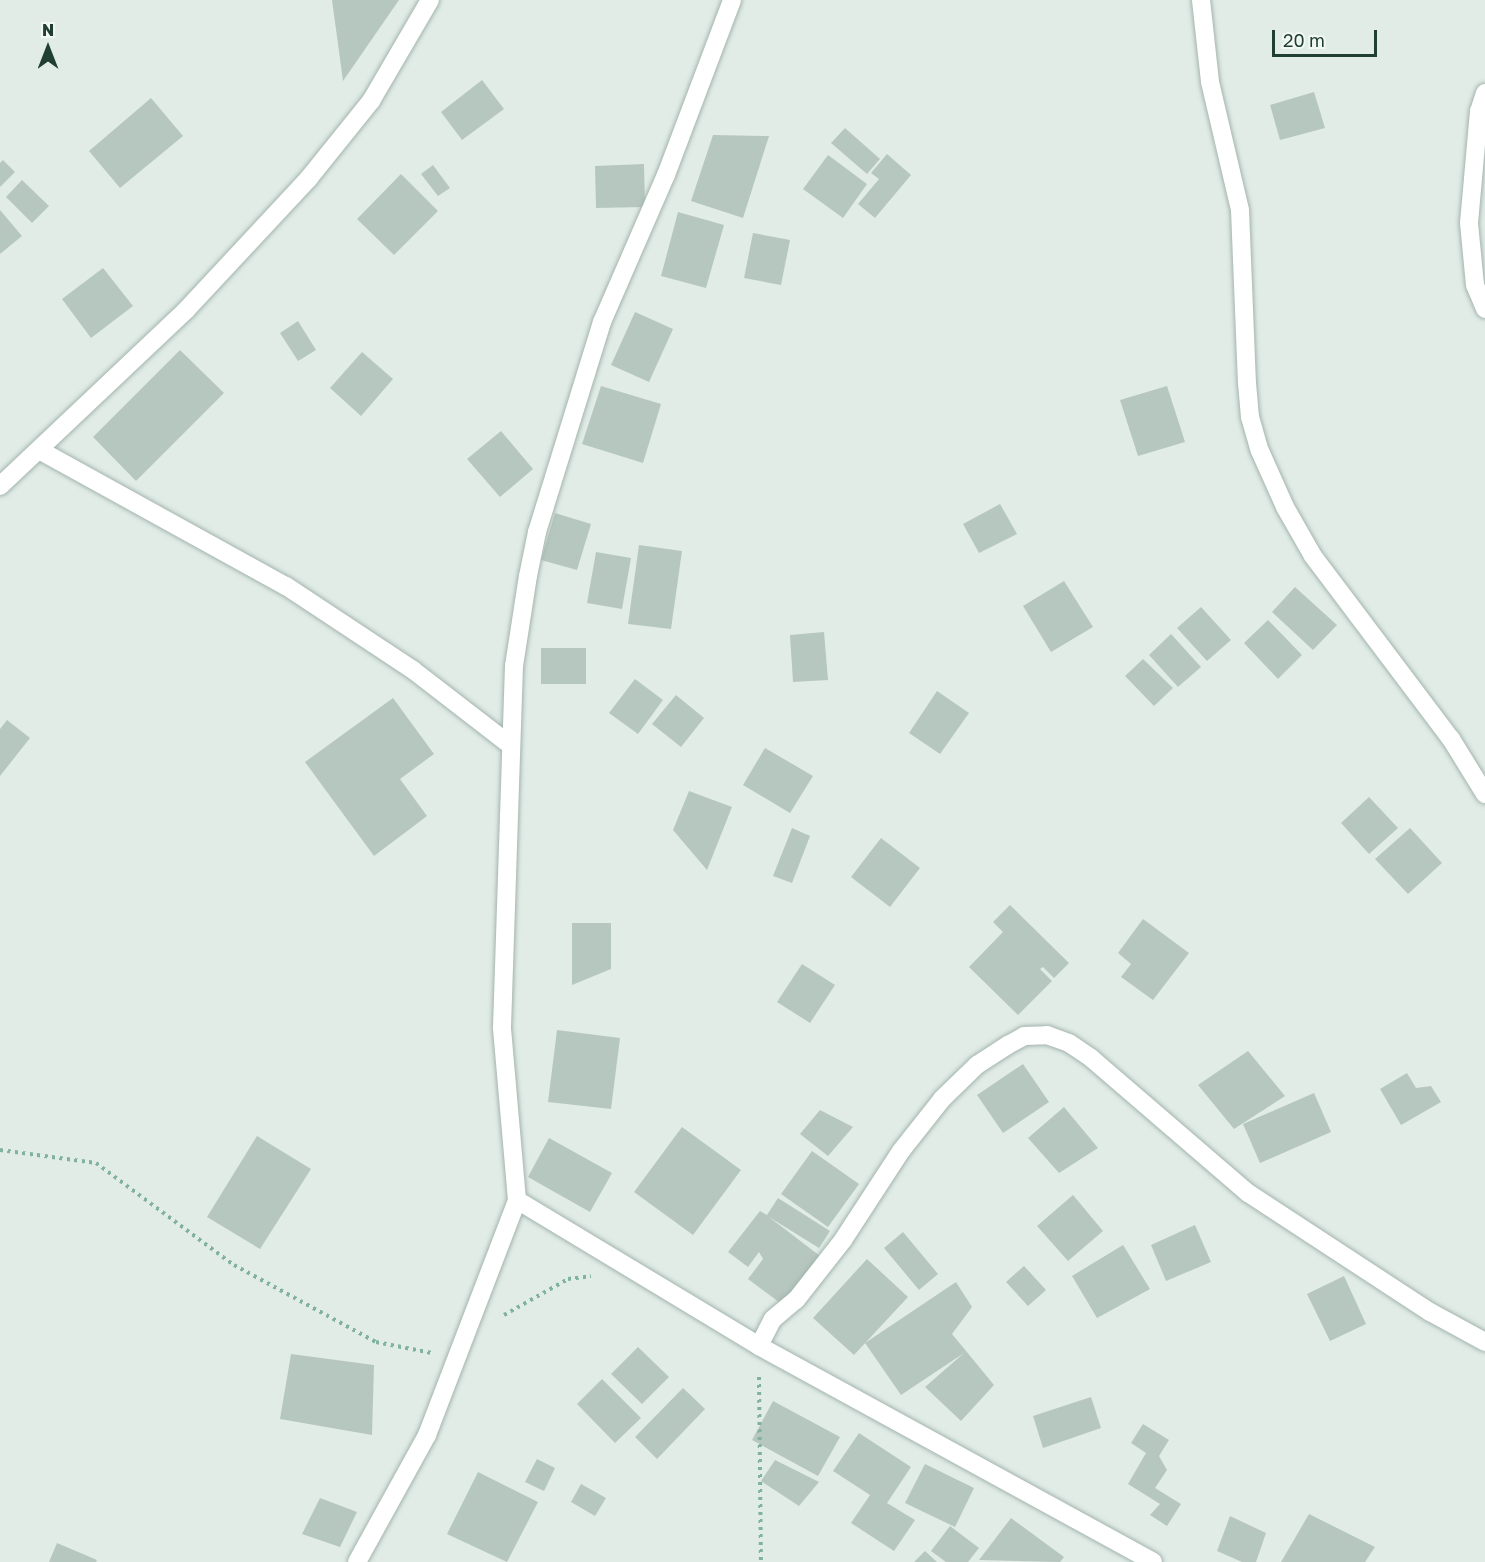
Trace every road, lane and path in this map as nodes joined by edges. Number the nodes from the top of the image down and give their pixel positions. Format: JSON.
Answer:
{"nodes":[{"id":1,"x":430,"y":0,"type":"edge"},
{"id":2,"x":732,"y":0,"type":"edge"},
{"id":3,"x":1201,"y":0,"type":"edge"},
{"id":4,"x":1485,"y":93,"type":"edge"},
{"id":5,"x":1485,"y":309,"type":"edge"},
{"id":6,"x":41,"y":451,"type":"junction"},
{"id":7,"x":0,"y":486,"type":"edge"},
{"id":8,"x":510,"y":745,"type":"junction"},
{"id":9,"x":1485,"y":794,"type":"edge"},
{"id":10,"x":0,"y":1150,"type":"edge"},
{"id":11,"x":517,"y":1200,"type":"junction"},
{"id":12,"x":634,"y":1272,"type":"junction"},
{"id":13,"x":497,"y":1321,"type":"dead end"},
{"id":14,"x":1485,"y":1342,"type":"edge"},
{"id":15,"x":759,"y":1346,"type":"junction"},
{"id":16,"x":457,"y":1358,"type":"junction"},
{"id":17,"x":357,"y":1562,"type":"edge"},
{"id":18,"x":760,"y":1562,"type":"edge"},
{"id":19,"x":1154,"y":1562,"type":"edge"}],
"edges":[{"from":1,"to":6,"type":"street"},
{"from":2,"to":8,"type":"street"},
{"from":3,"to":9,"type":"street"},
{"from":4,"to":5,"type":"street"},
{"from":6,"to":7,"type":"street"},
{"from":6,"to":8,"type":"street"},
{"from":8,"to":11,"type":"street"},
{"from":10,"to":16,"type":"path"},
{"from":11,"to":12,"type":"street"},
{"from":11,"to":16,"type":"street"},
{"from":12,"to":13,"type":"path"},
{"from":12,"to":15,"type":"street"},
{"from":14,"to":15,"type":"street"},
{"from":15,"to":18,"type":"path"},
{"from":15,"to":19,"type":"street"},
{"from":16,"to":17,"type":"street"}]}
